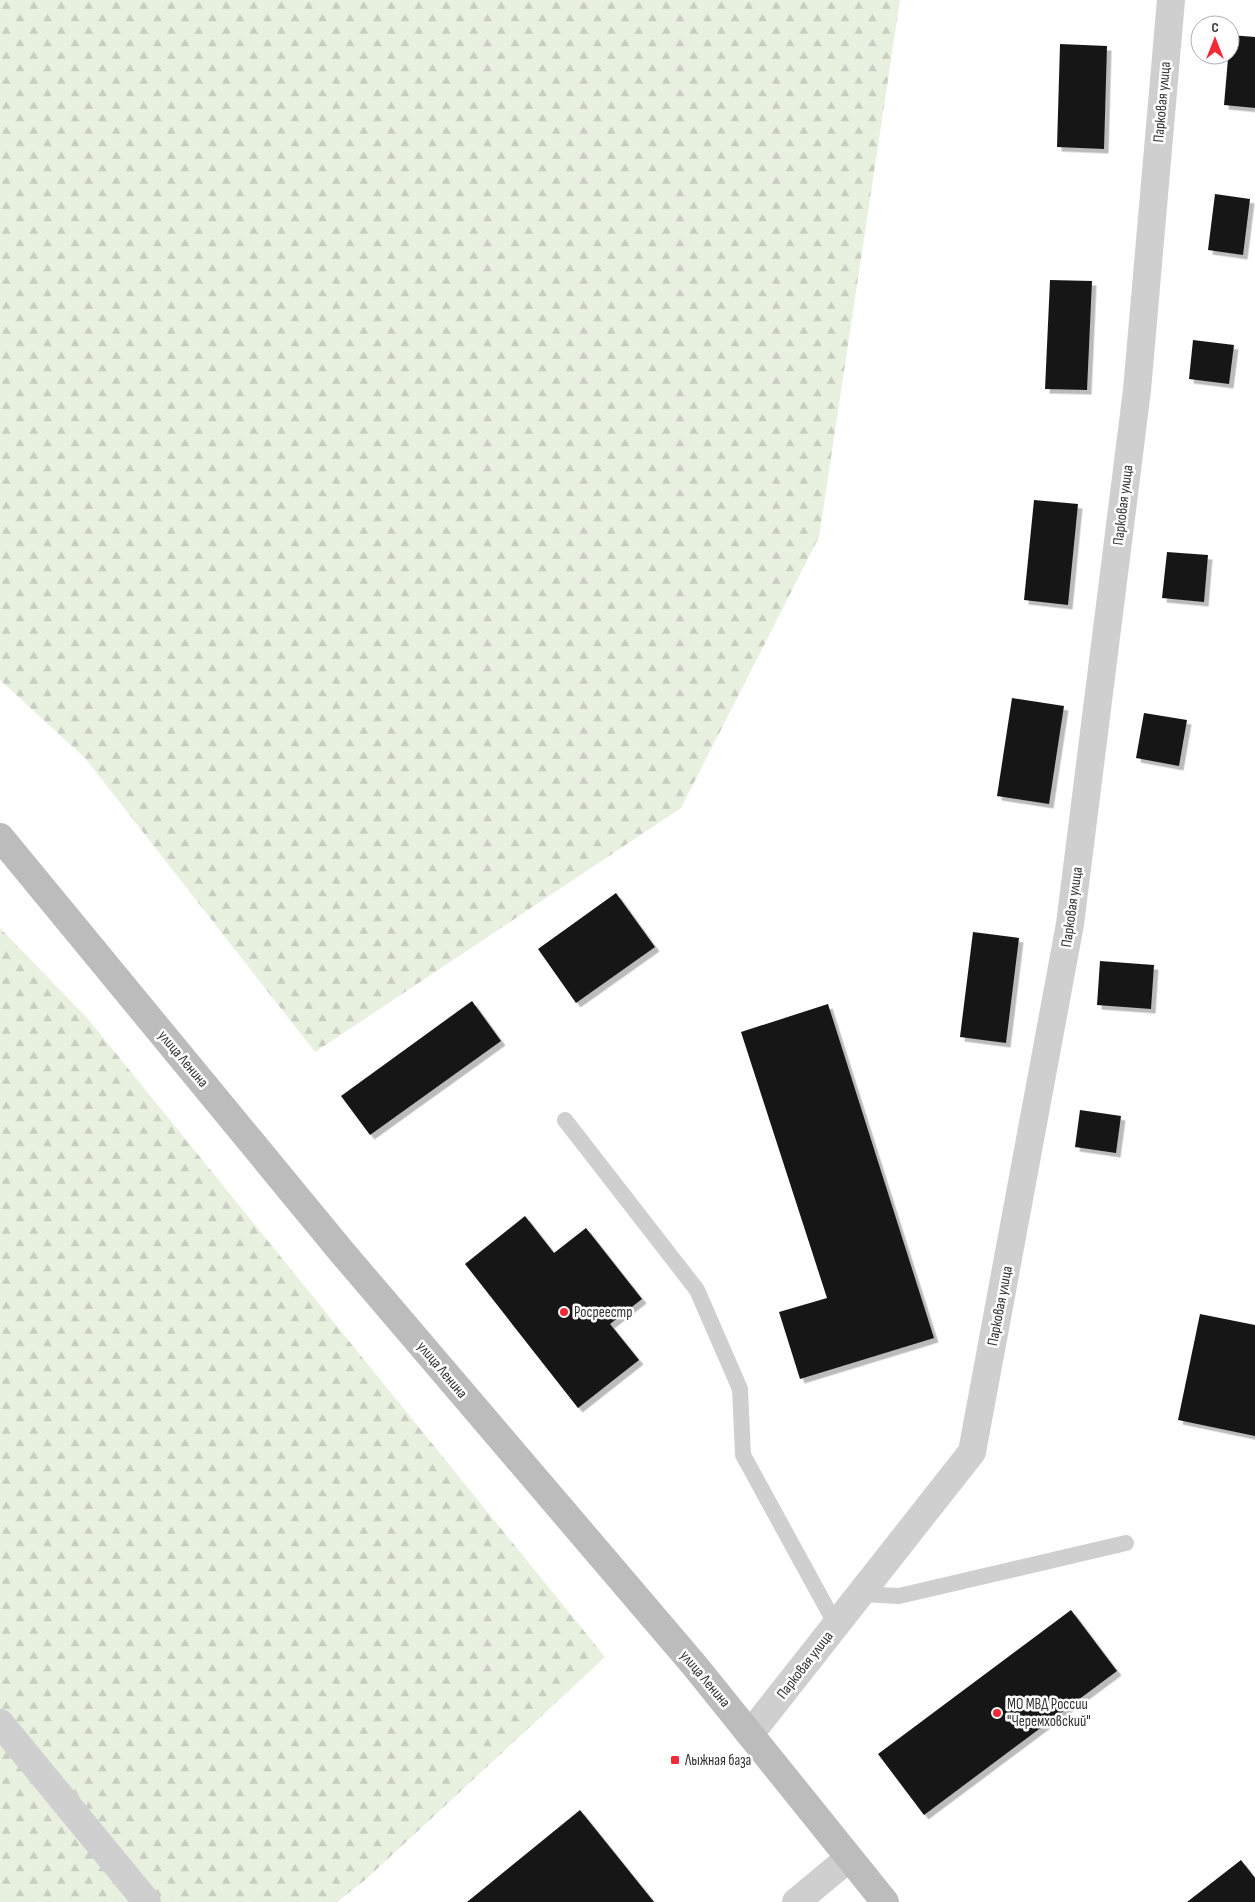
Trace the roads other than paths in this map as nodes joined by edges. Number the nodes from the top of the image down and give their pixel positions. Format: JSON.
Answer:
{"nodes":[{"id":1,"x":1171,"y":0,"type":"edge"},
{"id":2,"x":0,"y":837,"type":"edge"},
{"id":3,"x":565,"y":1120,"type":"dead end"},
{"id":4,"x":1126,"y":1543,"type":"dead end"},
{"id":5,"x":860,"y":1594,"type":"junction"},
{"id":6,"x":836,"y":1625,"type":"junction"},
{"id":7,"x":0,"y":1723,"type":"edge"},
{"id":8,"x":750,"y":1734,"type":"junction"},
{"id":9,"x":849,"y":1858,"type":"junction"},
{"id":10,"x":147,"y":1902,"type":"edge"},
{"id":11,"x":796,"y":1902,"type":"edge"},
{"id":12,"x":885,"y":1902,"type":"edge"}],
"edges":[{"from":1,"to":5,"type":"street","name":"Парковая улица"},
{"from":2,"to":8,"type":"main road","name":"улица Ленина"},
{"from":3,"to":6,"type":"lane"},
{"from":4,"to":5,"type":"lane"},
{"from":5,"to":6,"type":"street","name":"Парковая улица"},
{"from":6,"to":8,"type":"street","name":"Парковая улица"},
{"from":7,"to":10,"type":"street"},
{"from":8,"to":9,"type":"main road","name":"улица Ленина"},
{"from":9,"to":11,"type":"street"},
{"from":9,"to":12,"type":"main road","name":"улица Ленина"}]}
